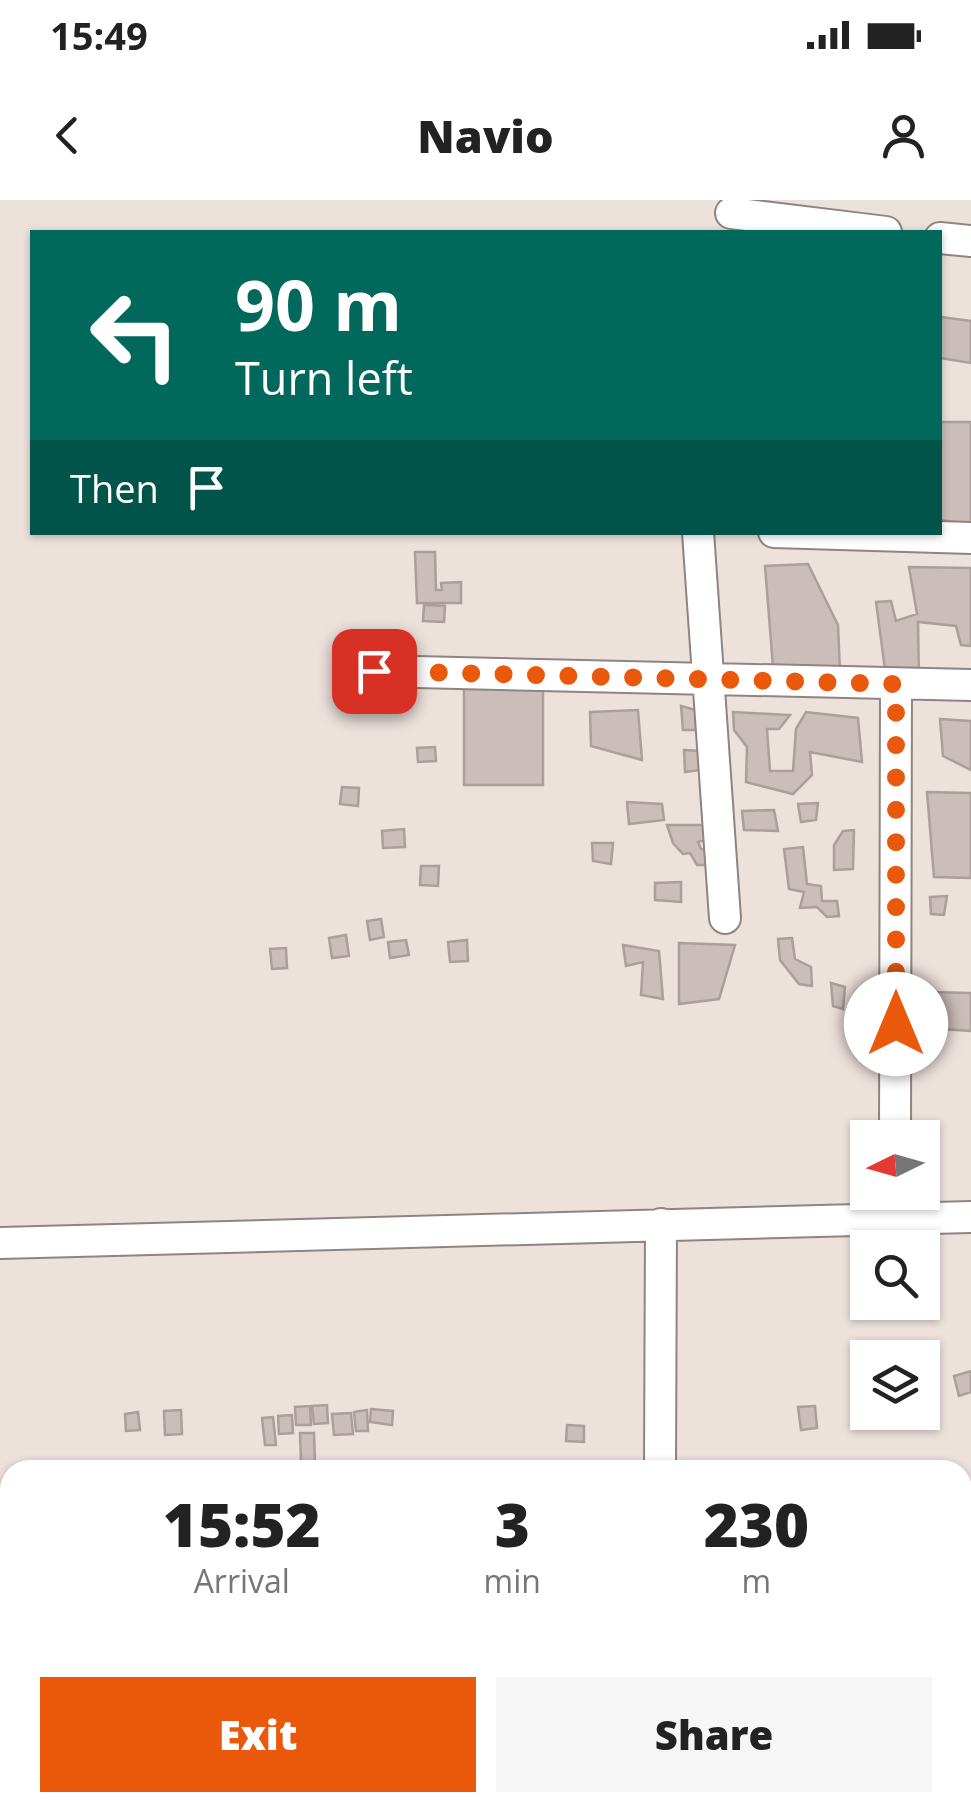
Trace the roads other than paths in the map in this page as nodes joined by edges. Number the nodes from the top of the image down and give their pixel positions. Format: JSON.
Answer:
{"nodes":[{"id":1,"x":730,"y":215,"type":"edge"},
{"id":2,"x":868,"y":230,"type":"edge"},
{"id":3,"x":942,"y":238,"type":"edge"},
{"id":4,"x":971,"y":241,"type":"edge"},
{"id":5,"x":698,"y":535,"type":"edge"},
{"id":6,"x":927,"y":535,"type":"edge"},
{"id":7,"x":971,"y":538,"type":"edge"},
{"id":8,"x":374,"y":671,"type":"dead end"},
{"id":9,"x":708,"y":680,"type":"junction"},
{"id":10,"x":896,"y":684,"type":"junction"},
{"id":11,"x":971,"y":686,"type":"edge"},
{"id":12,"x":725,"y":918,"type":"dead end"},
{"id":13,"x":896,"y":1120,"type":"edge"},
{"id":14,"x":850,"y":1209,"type":"edge"},
{"id":15,"x":923,"y":1210,"type":"edge"},
{"id":16,"x":971,"y":1217,"type":"edge"},
{"id":17,"x":661,"y":1224,"type":"junction"},
{"id":18,"x":0,"y":1243,"type":"edge"},
{"id":19,"x":660,"y":1460,"type":"edge"}],
"edges":[{"from":1,"to":2,"type":"street"},
{"from":3,"to":4,"type":"street"},
{"from":5,"to":9,"type":"street"},
{"from":6,"to":7,"type":"street"},
{"from":8,"to":9,"type":"street"},
{"from":9,"to":10,"type":"street"},
{"from":9,"to":12,"type":"street"},
{"from":10,"to":11,"type":"street"},
{"from":10,"to":13,"type":"street"},
{"from":14,"to":17,"type":"street"},
{"from":15,"to":16,"type":"street"},
{"from":17,"to":18,"type":"street"},
{"from":17,"to":19,"type":"street"}]}
